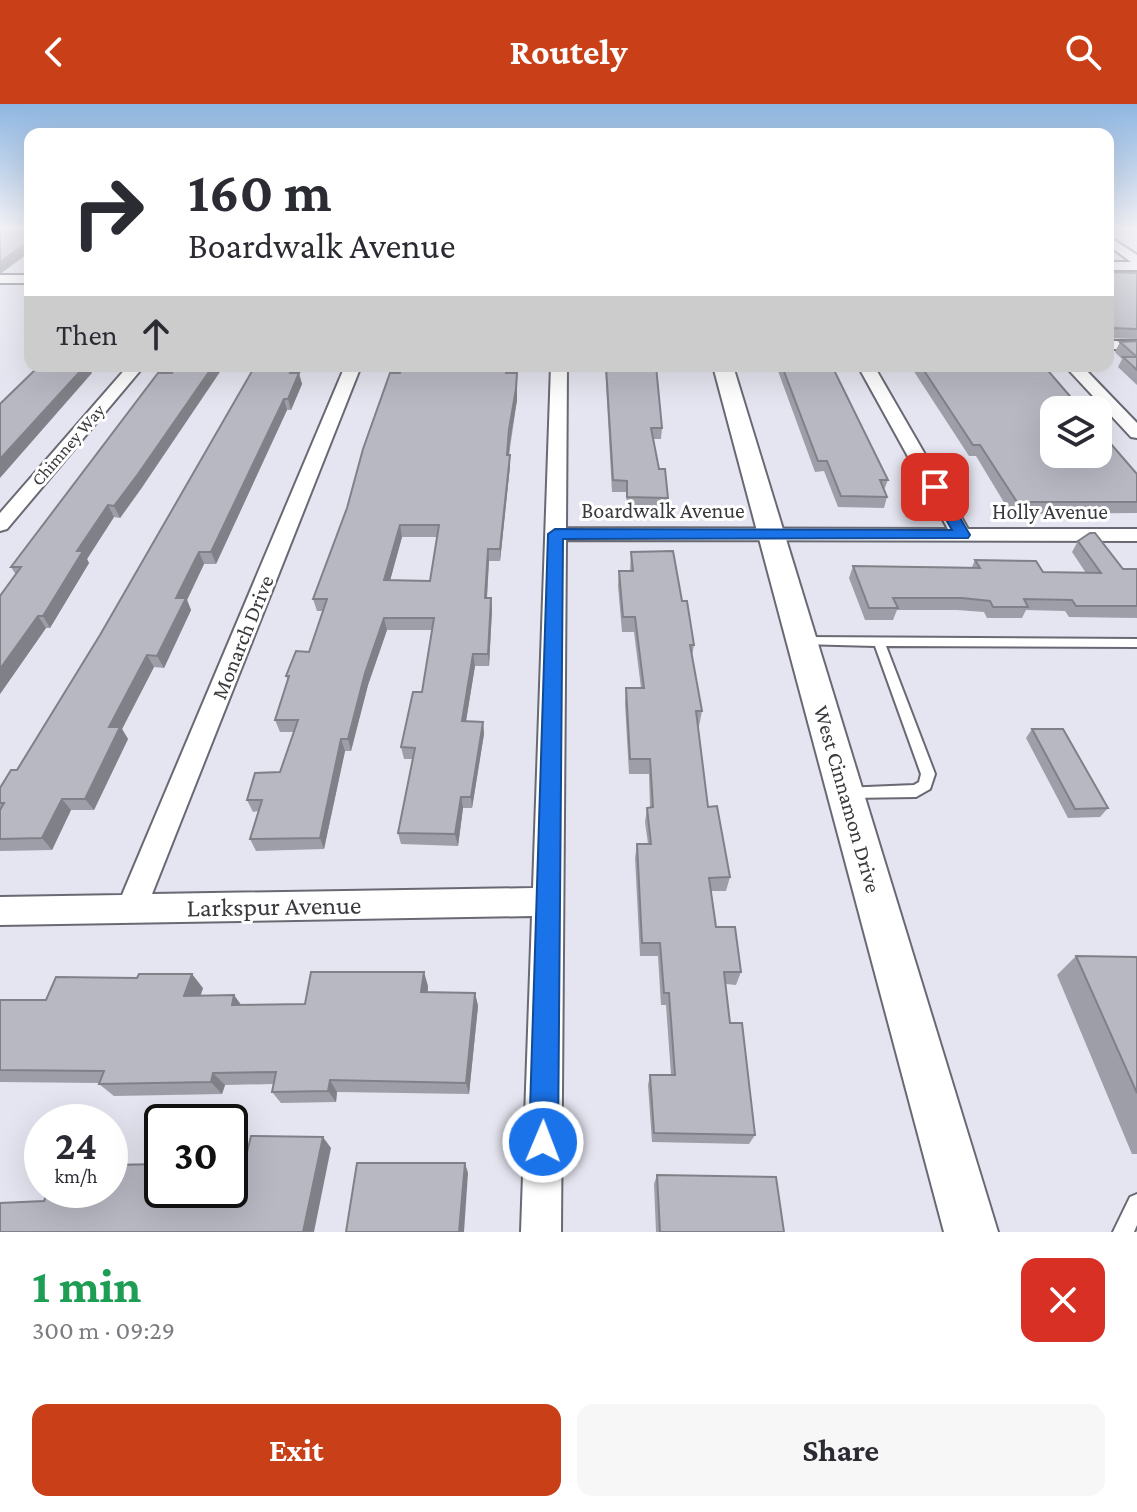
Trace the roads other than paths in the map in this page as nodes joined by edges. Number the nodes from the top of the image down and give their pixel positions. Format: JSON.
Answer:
{"nodes":[{"id":1,"x":1114,"y":345,"type":"edge"},
{"id":2,"x":1137,"y":345,"type":"edge"},
{"id":3,"x":131,"y":372,"type":"edge"},
{"id":4,"x":351,"y":372,"type":"edge"},
{"id":5,"x":559,"y":372,"type":"edge"},
{"id":6,"x":725,"y":372,"type":"edge"},
{"id":7,"x":869,"y":372,"type":"edge"},
{"id":8,"x":1079,"y":372,"type":"edge"},
{"id":9,"x":1137,"y":433,"type":"edge"},
{"id":10,"x":0,"y":525,"type":"edge"},
{"id":11,"x":555,"y":534,"type":"junction"},
{"id":12,"x":772,"y":534,"type":"junction"},
{"id":13,"x":962,"y":535,"type":"junction"},
{"id":14,"x":1137,"y":535,"type":"edge"},
{"id":15,"x":804,"y":641,"type":"junction"},
{"id":16,"x":879,"y":642,"type":"junction"},
{"id":17,"x":1137,"y":643,"type":"edge"},
{"id":18,"x":845,"y":792,"type":"junction"},
{"id":19,"x":549,"y":902,"type":"junction"},
{"id":20,"x":131,"y":909,"type":"junction"},
{"id":21,"x":0,"y":911,"type":"edge"},
{"id":22,"x":1137,"y":1204,"type":"edge"},
{"id":23,"x":541,"y":1232,"type":"edge"},
{"id":24,"x":971,"y":1232,"type":"edge"},
{"id":25,"x":1123,"y":1232,"type":"edge"}],
"edges":[{"from":1,"to":2,"type":"street"},
{"from":3,"to":10,"type":"street","name":"Chimney Way"},
{"from":4,"to":20,"type":"street","name":"Monarch Drive"},
{"from":5,"to":11,"type":"street"},
{"from":6,"to":12,"type":"main road","name":"West Cinnamon Drive"},
{"from":7,"to":13,"type":"street"},
{"from":8,"to":9,"type":"street"},
{"from":11,"to":12,"type":"street","name":"Boardwalk Avenue"},
{"from":11,"to":19,"type":"street"},
{"from":12,"to":13,"type":"street","name":"Holly Avenue"},
{"from":12,"to":15,"type":"main road","name":"West Cinnamon Drive"},
{"from":13,"to":14,"type":"street","name":"Holly Avenue"},
{"from":15,"to":16,"type":"lane"},
{"from":15,"to":18,"type":"main road","name":"West Cinnamon Drive"},
{"from":16,"to":17,"type":"lane"},
{"from":16,"to":18,"type":"lane"},
{"from":18,"to":24,"type":"main road","name":"West Cinnamon Drive"},
{"from":19,"to":20,"type":"street","name":"Larkspur Avenue"},
{"from":19,"to":23,"type":"street"},
{"from":20,"to":21,"type":"street","name":"Larkspur Avenue"},
{"from":22,"to":25,"type":"lane"}]}
